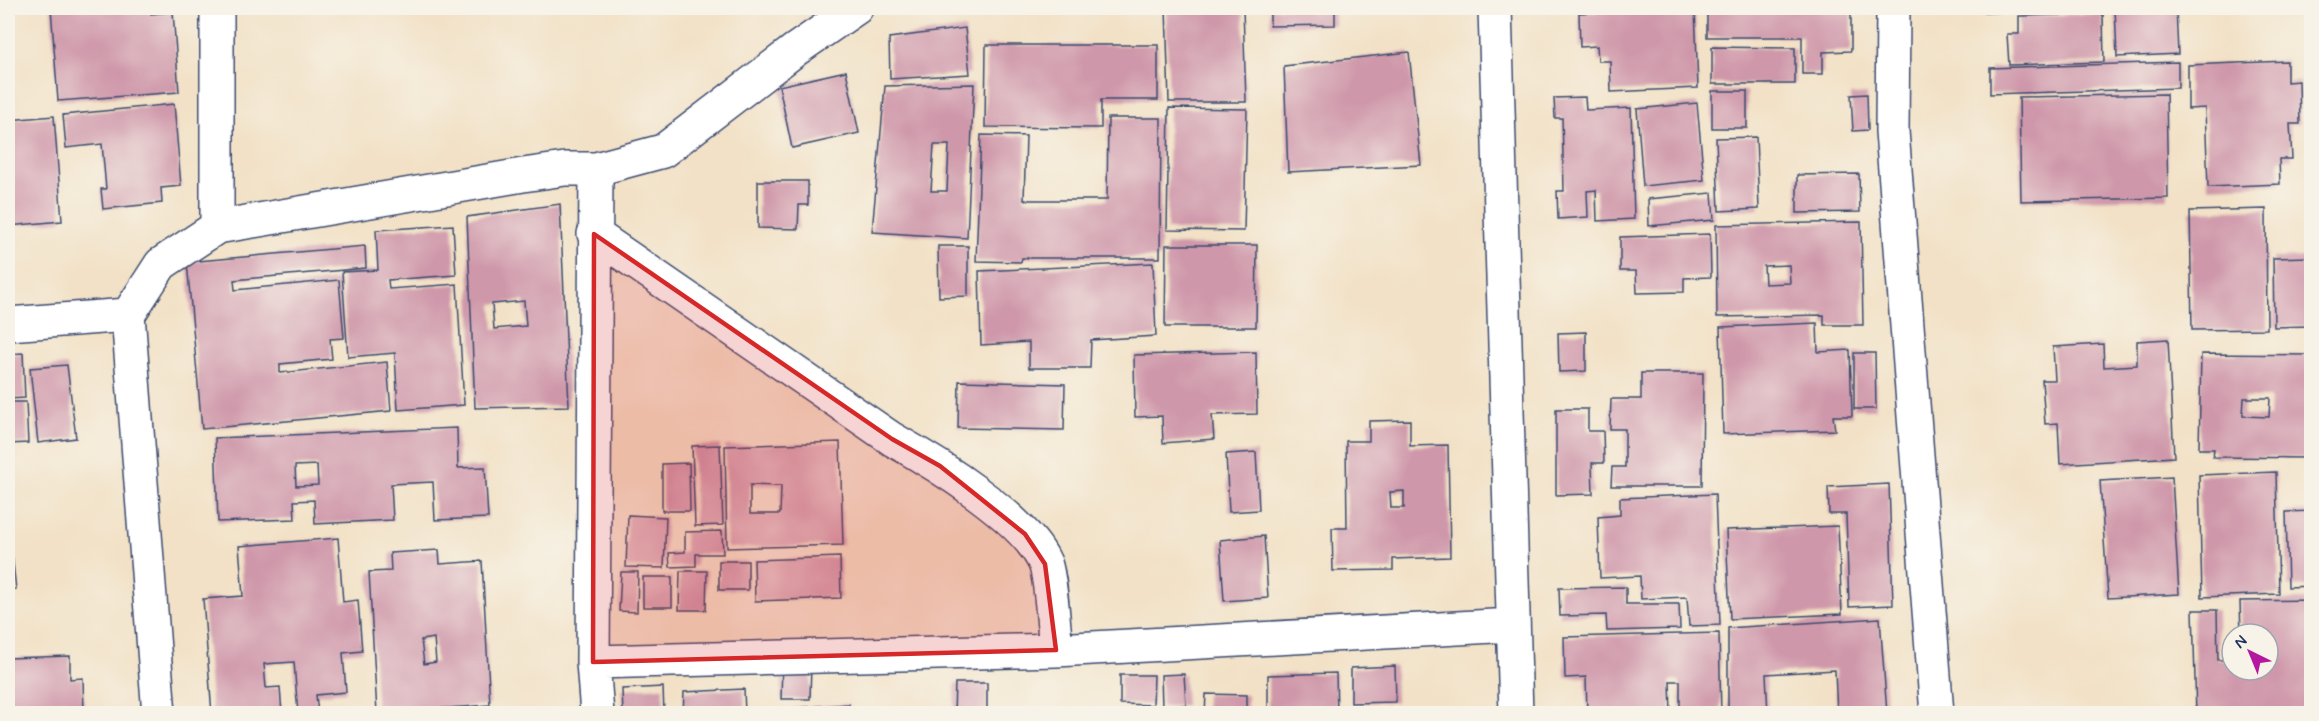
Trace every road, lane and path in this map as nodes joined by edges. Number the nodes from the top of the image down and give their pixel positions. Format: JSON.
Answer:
{"nodes":[{"id":1,"x":217,"y":8,"type":"edge"},
{"id":2,"x":856,"y":8,"type":"edge"},
{"id":3,"x":1495,"y":8,"type":"edge"},
{"id":4,"x":1893,"y":8,"type":"edge"},
{"id":5,"x":596,"y":169,"type":"junction"},
{"id":6,"x":217,"y":227,"type":"junction"},
{"id":7,"x":594,"y":234,"type":"junction"},
{"id":8,"x":128,"y":315,"type":"junction"},
{"id":9,"x":8,"y":324,"type":"edge"},
{"id":10,"x":1512,"y":625,"type":"junction"},
{"id":11,"x":1056,"y":650,"type":"junction"},
{"id":12,"x":593,"y":662,"type":"junction"},
{"id":13,"x":159,"y":714,"type":"edge"},
{"id":14,"x":597,"y":714,"type":"edge"},
{"id":15,"x":1516,"y":714,"type":"edge"},
{"id":16,"x":1937,"y":714,"type":"edge"}],
"edges":[{"from":1,"to":6,"type":"street"},
{"from":2,"to":5,"type":"street"},
{"from":3,"to":10,"type":"street"},
{"from":4,"to":16,"type":"street"},
{"from":5,"to":6,"type":"street"},
{"from":5,"to":7,"type":"street"},
{"from":6,"to":8,"type":"street"},
{"from":7,"to":11,"type":"street"},
{"from":7,"to":12,"type":"street"},
{"from":8,"to":9,"type":"street"},
{"from":8,"to":13,"type":"street"},
{"from":10,"to":11,"type":"street"},
{"from":10,"to":15,"type":"street"},
{"from":11,"to":12,"type":"street"},
{"from":12,"to":14,"type":"street"}]}
